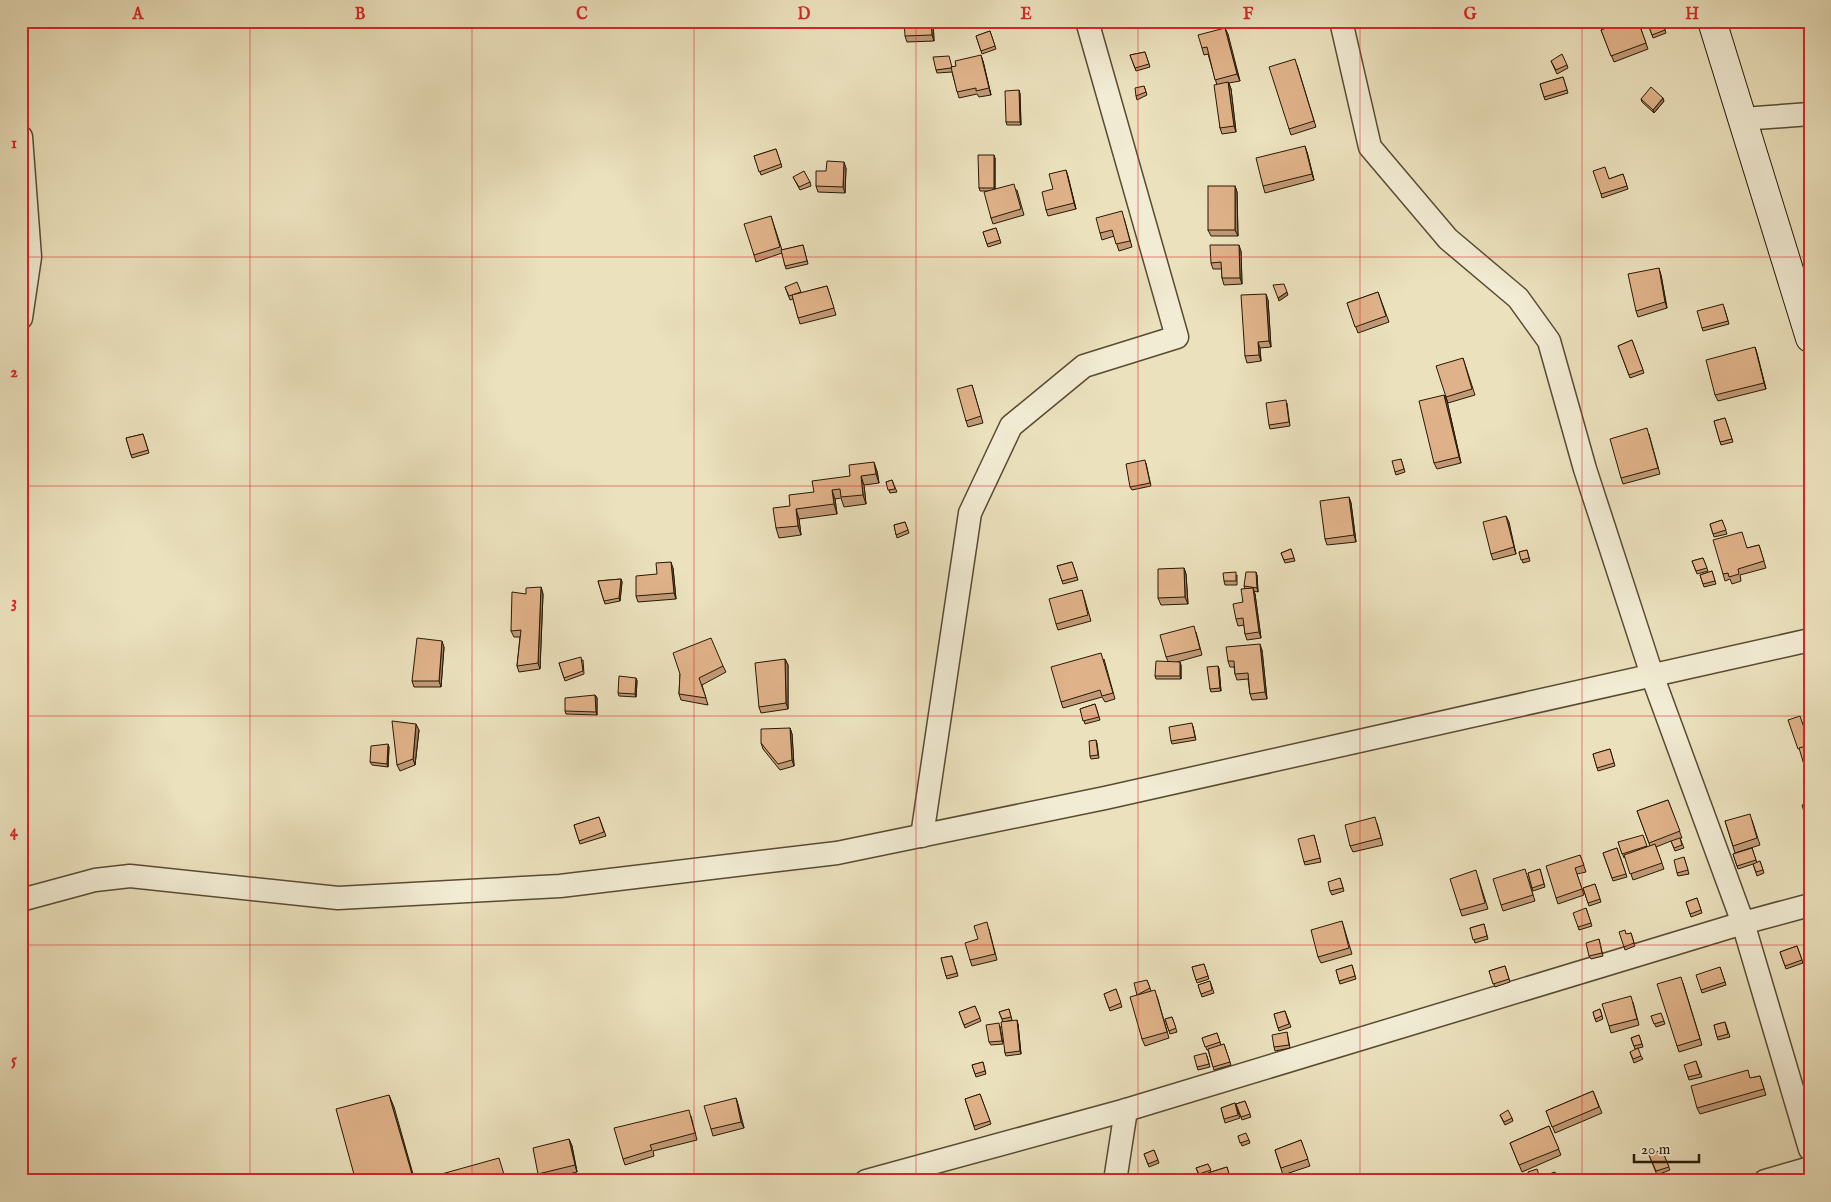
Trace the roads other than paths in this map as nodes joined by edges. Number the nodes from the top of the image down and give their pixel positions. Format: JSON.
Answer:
{"nodes":[{"id":1,"x":1087,"y":21,"type":"edge"},
{"id":2,"x":1096,"y":21,"type":"edge"},
{"id":3,"x":1341,"y":21,"type":"edge"},
{"id":4,"x":1712,"y":21,"type":"edge"},
{"id":5,"x":1810,"y":114,"type":"edge"},
{"id":6,"x":1742,"y":119,"type":"junction"},
{"id":7,"x":1120,"y":134,"type":"junction"},
{"id":8,"x":21,"y":137,"type":"edge"},
{"id":9,"x":21,"y":318,"type":"edge"},
{"id":10,"x":1810,"y":338,"type":"edge"},
{"id":11,"x":1810,"y":640,"type":"edge"},
{"id":12,"x":1652,"y":675,"type":"junction"},
{"id":13,"x":922,"y":836,"type":"junction"},
{"id":14,"x":21,"y":900,"type":"edge"},
{"id":15,"x":1810,"y":905,"type":"edge"},
{"id":16,"x":1743,"y":923,"type":"junction"},
{"id":17,"x":1126,"y":1110,"type":"junction"},
{"id":18,"x":1810,"y":1149,"type":"edge"},
{"id":19,"x":1810,"y":1168,"type":"edge"},
{"id":20,"x":866,"y":1181,"type":"edge"},
{"id":21,"x":1116,"y":1181,"type":"edge"},
{"id":22,"x":1765,"y":1181,"type":"edge"}],
"edges":[{"from":1,"to":7,"type":"street"},
{"from":2,"to":7,"type":"street"},
{"from":3,"to":12,"type":"street"},
{"from":4,"to":6,"type":"street"},
{"from":5,"to":6,"type":"street"},
{"from":6,"to":10,"type":"street"},
{"from":7,"to":13,"type":"street"},
{"from":8,"to":9,"type":"street"},
{"from":11,"to":12,"type":"street"},
{"from":12,"to":13,"type":"street"},
{"from":12,"to":16,"type":"street"},
{"from":13,"to":14,"type":"street"},
{"from":15,"to":16,"type":"street"},
{"from":16,"to":17,"type":"street"},
{"from":16,"to":18,"type":"street"},
{"from":17,"to":20,"type":"street"},
{"from":17,"to":21,"type":"street"},
{"from":19,"to":22,"type":"street"}]}
